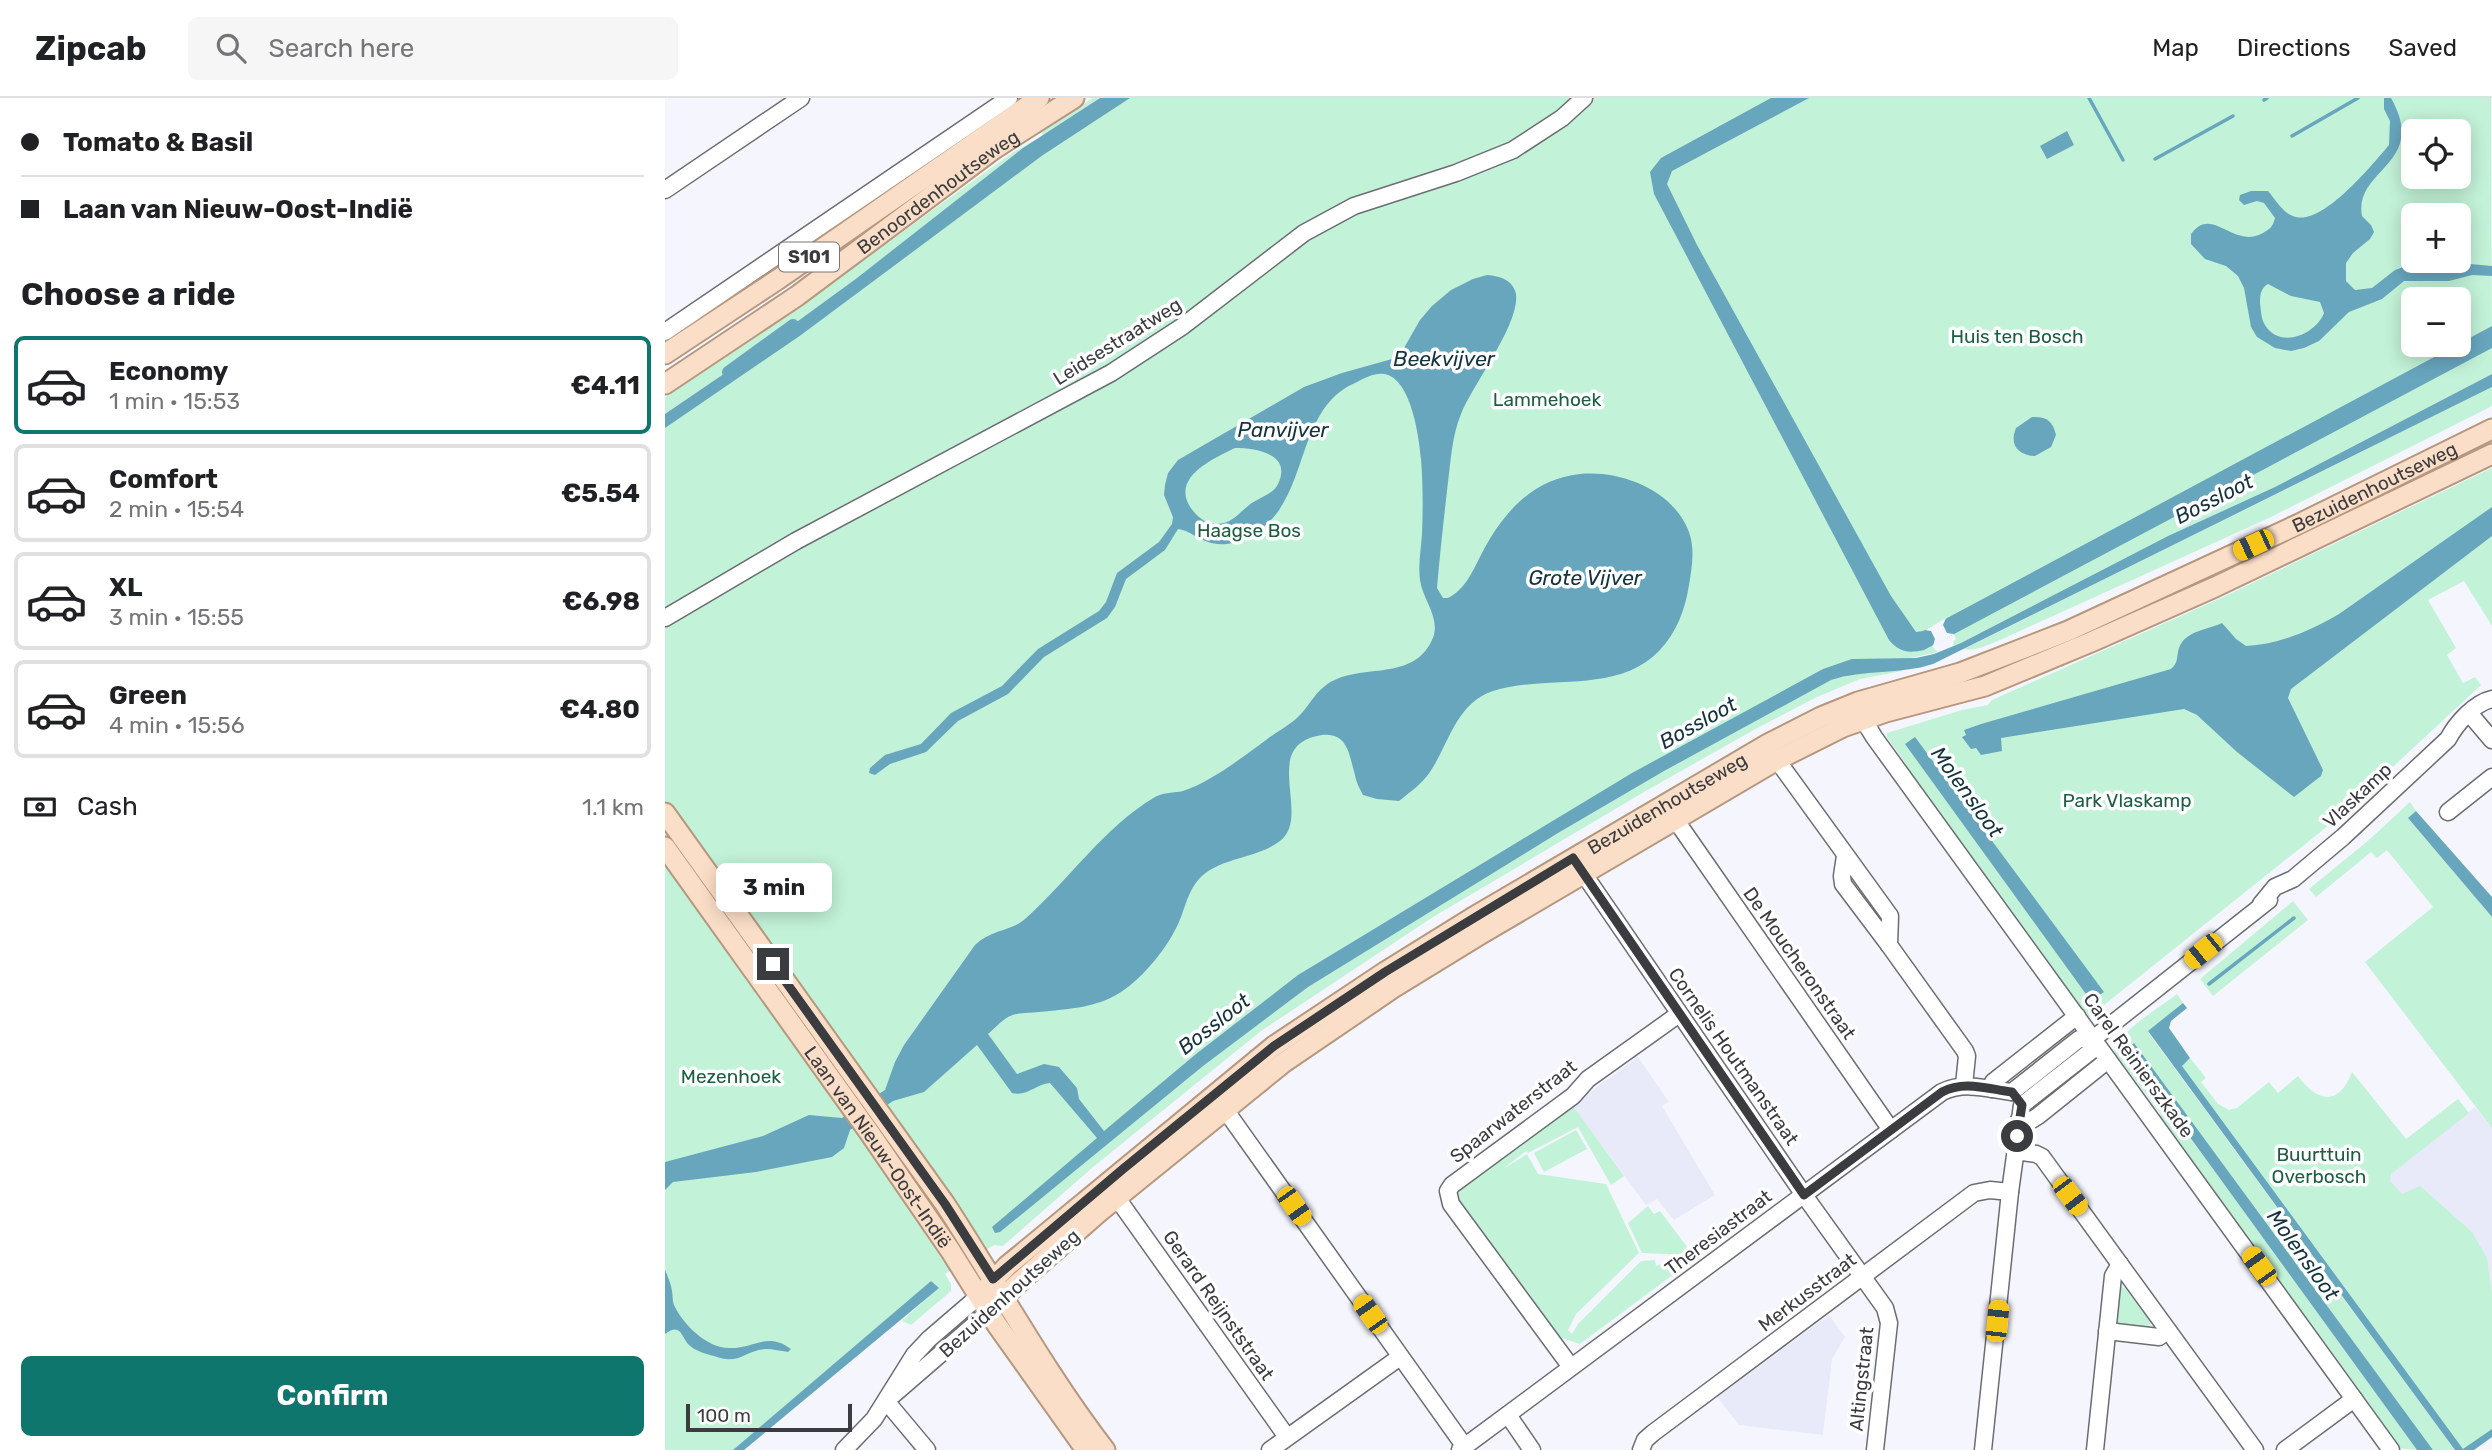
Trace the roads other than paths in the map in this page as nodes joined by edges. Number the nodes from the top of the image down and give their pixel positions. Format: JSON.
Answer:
{"nodes":[{"id":1,"x":801,"y":98,"type":"edge"},
{"id":2,"x":1039,"y":98,"type":"edge"},
{"id":3,"x":1074,"y":98,"type":"edge"},
{"id":4,"x":1584,"y":98,"type":"edge"},
{"id":5,"x":1000,"y":100,"type":"edge"},
{"id":6,"x":665,"y":190,"type":"edge"},
{"id":7,"x":799,"y":240,"type":"junction"},
{"id":8,"x":777,"y":280,"type":"junction"},
{"id":9,"x":665,"y":332,"type":"edge"},
{"id":10,"x":665,"y":354,"type":"edge"},
{"id":11,"x":665,"y":384,"type":"edge"},
{"id":12,"x":2492,"y":429,"type":"edge"},
{"id":13,"x":2492,"y":454,"type":"edge"},
{"id":14,"x":665,"y":618,"type":"edge"},
{"id":15,"x":2492,"y":700,"type":"edge"},
{"id":16,"x":1860,"y":710,"type":"junction"},
{"id":17,"x":2472,"y":716,"type":"junction"},
{"id":18,"x":2492,"y":740,"type":"edge"},
{"id":19,"x":1777,"y":760,"type":"junction"},
{"id":20,"x":2492,"y":778,"type":"edge"},
{"id":21,"x":665,"y":813,"type":"edge"},
{"id":22,"x":2448,"y":813,"type":"dead end"},
{"id":23,"x":1675,"y":819,"type":"junction"},
{"id":24,"x":665,"y":847,"type":"edge"},
{"id":25,"x":1578,"y":866,"type":"junction"},
{"id":26,"x":1679,"y":1014,"type":"junction"},
{"id":27,"x":2077,"y":1016,"type":"junction"},
{"id":28,"x":2093,"y":1039,"type":"junction"},
{"id":29,"x":2108,"y":1060,"type":"junction"},
{"id":30,"x":1964,"y":1085,"type":"junction"},
{"id":31,"x":1992,"y":1089,"type":"junction"},
{"id":32,"x":1219,"y":1102,"type":"junction"},
{"id":33,"x":2018,"y":1106,"type":"junction"},
{"id":34,"x":877,"y":1126,"type":"junction"},
{"id":35,"x":1891,"y":1130,"type":"junction"},
{"id":36,"x":2015,"y":1151,"type":"junction"},
{"id":37,"x":2010,"y":1192,"type":"junction"},
{"id":38,"x":1804,"y":1195,"type":"junction"},
{"id":39,"x":1117,"y":1198,"type":"junction"},
{"id":40,"x":2120,"y":1264,"type":"junction"},
{"id":41,"x":1862,"y":1278,"type":"junction"},
{"id":42,"x":993,"y":1279,"type":"junction"},
{"id":43,"x":1004,"y":1297,"type":"junction"},
{"id":44,"x":984,"y":1304,"type":"junction"},
{"id":45,"x":2107,"y":1331,"type":"junction"},
{"id":46,"x":2167,"y":1331,"type":"junction"},
{"id":47,"x":1400,"y":1357,"type":"junction"},
{"id":48,"x":1571,"y":1367,"type":"junction"},
{"id":49,"x":2354,"y":1399,"type":"junction"},
{"id":50,"x":886,"y":1401,"type":"junction"},
{"id":51,"x":1508,"y":1415,"type":"junction"},
{"id":52,"x":1287,"y":1437,"type":"junction"},
{"id":53,"x":1462,"y":1448,"type":"edge"},
{"id":54,"x":844,"y":1450,"type":"edge"},
{"id":55,"x":927,"y":1450,"type":"edge"},
{"id":56,"x":1086,"y":1450,"type":"edge"},
{"id":57,"x":1105,"y":1450,"type":"edge"},
{"id":58,"x":1270,"y":1450,"type":"edge"},
{"id":59,"x":1532,"y":1450,"type":"edge"},
{"id":60,"x":1641,"y":1450,"type":"edge"},
{"id":61,"x":1875,"y":1450,"type":"edge"},
{"id":62,"x":1983,"y":1450,"type":"edge"},
{"id":63,"x":2095,"y":1450,"type":"edge"},
{"id":64,"x":2255,"y":1450,"type":"edge"},
{"id":65,"x":2285,"y":1450,"type":"edge"},
{"id":66,"x":2391,"y":1450,"type":"edge"}],
"edges":[{"from":1,"to":6,"type":"street"},
{"from":2,"to":8,"type":"main road","name":"Benoordenhoutseweg","number":"S101"},
{"from":3,"to":11,"type":"main road","name":"Benoordenhoutseweg","number":"S101"},
{"from":4,"to":14,"type":"street","name":"Leidsestraatweg"},
{"from":5,"to":7,"type":"street","name":"Benoordenhoutseweg"},
{"from":7,"to":8,"type":"street","name":"Benoordenhoutseweg"},
{"from":7,"to":9,"type":"street","name":"Benoordenhoutseweg"},
{"from":8,"to":10,"type":"main road","name":"Benoordenhoutseweg","number":"S101"},
{"from":12,"to":16,"type":"main road","name":"Bezuidenhoutseweg"},
{"from":13,"to":16,"type":"main road","name":"Bezuidenhoutseweg"},
{"from":15,"to":17,"type":"street","name":"Vlaskamp"},
{"from":16,"to":19,"type":"main road","name":"Bezuidenhoutseweg"},
{"from":16,"to":25,"type":"main road","name":"Bezuidenhoutseweg"},
{"from":16,"to":27,"type":"street","name":"Carel Reinierszkade"},
{"from":17,"to":18,"type":"street"},
{"from":17,"to":28,"type":"street","name":"Vlaskamp"},
{"from":19,"to":23,"type":"main road","name":"Bezuidenhoutseweg"},
{"from":19,"to":30,"type":"street"},
{"from":20,"to":22,"type":"street"},
{"from":21,"to":34,"type":"main road","name":"Laan van Nieuw-Oost-Indië"},
{"from":23,"to":25,"type":"main road","name":"Bezuidenhoutseweg"},
{"from":23,"to":35,"type":"street","name":"De Moucheronstraat"},
{"from":24,"to":34,"type":"main road","name":"Laan van Nieuw-Oost-Indië"},
{"from":25,"to":26,"type":"street","name":"Cornelis Houtmanstraat"},
{"from":25,"to":32,"type":"main road","name":"Bezuidenhoutseweg"},
{"from":26,"to":38,"type":"street","name":"Cornelis Houtmanstraat"},
{"from":26,"to":48,"type":"street","name":"Spaarwaterstraat"},
{"from":27,"to":28,"type":"street","name":"Carel Reinierszkade"},
{"from":27,"to":31,"type":"street"},
{"from":28,"to":29,"type":"street","name":"Carel Reinierszkade"},
{"from":28,"to":33,"type":"street","name":"Vlaskamp"},
{"from":29,"to":33,"type":"street"},
{"from":29,"to":49,"type":"street","name":"Carel Reinierszkade"},
{"from":30,"to":31,"type":"street"},
{"from":30,"to":35,"type":"street","name":"Theresiastraat"},
{"from":31,"to":33,"type":"street"},
{"from":32,"to":39,"type":"main road","name":"Bezuidenhoutseweg"},
{"from":32,"to":42,"type":"main road","name":"Bezuidenhoutseweg"},
{"from":32,"to":47,"type":"street"},
{"from":33,"to":36,"type":"street"},
{"from":34,"to":42,"type":"main road","name":"Laan van Nieuw-Oost-Indië"},
{"from":34,"to":44,"type":"main road","name":"Laan van Nieuw-Oost-Indië"},
{"from":35,"to":38,"type":"street","name":"Theresiastraat"},
{"from":36,"to":37,"type":"street"},
{"from":36,"to":40,"type":"street"},
{"from":37,"to":41,"type":"street","name":"Merkusstraat"},
{"from":37,"to":62,"type":"street"},
{"from":38,"to":41,"type":"street","name":"Cornelis Houtmanstraat"},
{"from":38,"to":48,"type":"street","name":"Theresiastraat"},
{"from":39,"to":43,"type":"main road","name":"Bezuidenhoutseweg"},
{"from":39,"to":52,"type":"street","name":"Gerard Reijnststraat"},
{"from":40,"to":45,"type":"street"},
{"from":40,"to":46,"type":"street"},
{"from":41,"to":60,"type":"street","name":"Merkusstraat"},
{"from":41,"to":61,"type":"street","name":"Altingstraat"},
{"from":42,"to":43,"type":"main road","name":"Laan van Nieuw-Oost-Indië"},
{"from":42,"to":44,"type":"main road","name":"Bezuidenhoutseweg"},
{"from":43,"to":44,"type":"main road","name":"Bezuidenhoutseweg"},
{"from":43,"to":57,"type":"main road","name":"Laan van Nieuw-Oost-Indië"},
{"from":44,"to":50,"type":"street","name":"Bezuidenhoutseweg"},
{"from":44,"to":56,"type":"main road","name":"Laan van Nieuw-Oost-Indië"},
{"from":45,"to":46,"type":"street"},
{"from":45,"to":63,"type":"street"},
{"from":46,"to":64,"type":"street"},
{"from":47,"to":52,"type":"street"},
{"from":47,"to":53,"type":"street"},
{"from":48,"to":51,"type":"street","name":"Theresiastraat"},
{"from":49,"to":65,"type":"street"},
{"from":49,"to":66,"type":"street","name":"Carel Reinierszkade"},
{"from":50,"to":54,"type":"street","name":"Bezuidenhoutseweg"},
{"from":50,"to":55,"type":"street"},
{"from":51,"to":53,"type":"street","name":"Theresiastraat"},
{"from":51,"to":59,"type":"street"},
{"from":52,"to":58,"type":"street"}]}
